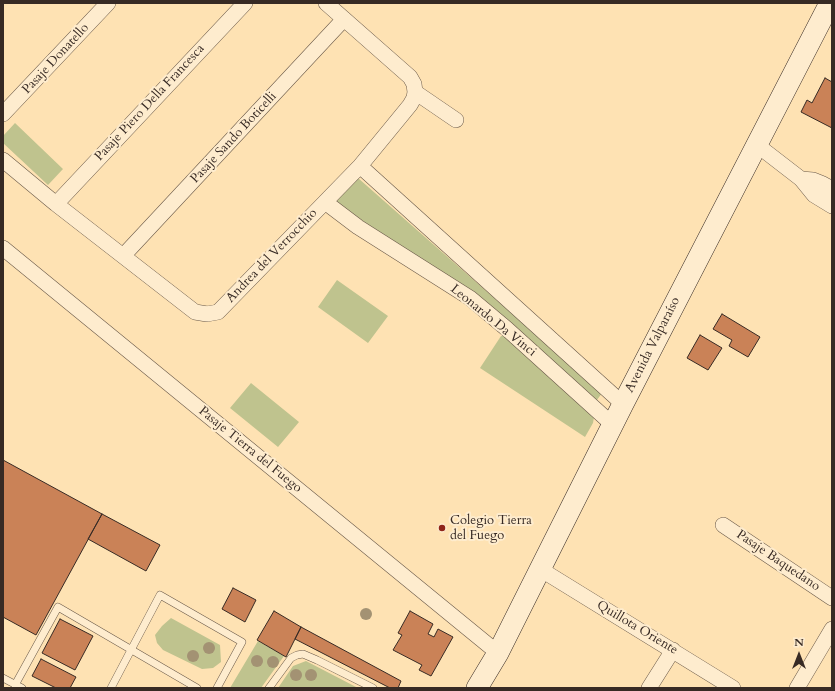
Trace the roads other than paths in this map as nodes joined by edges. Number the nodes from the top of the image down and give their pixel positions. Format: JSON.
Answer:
{"nodes":[{"id":1,"x":108,"y":3,"type":"edge"},
{"id":2,"x":245,"y":3,"type":"edge"},
{"id":3,"x":326,"y":3,"type":"edge"},
{"id":4,"x":830,"y":3,"type":"edge"},
{"id":5,"x":344,"y":19,"type":"junction"},
{"id":6,"x":415,"y":92,"type":"junction"},
{"id":7,"x":3,"y":114,"type":"edge"},
{"id":8,"x":456,"y":120,"type":"dead end"},
{"id":9,"x":757,"y":145,"type":"junction"},
{"id":10,"x":3,"y":160,"type":"edge"},
{"id":11,"x":360,"y":166,"type":"junction"},
{"id":12,"x":801,"y":179,"type":"junction"},
{"id":13,"x":832,"y":189,"type":"edge"},
{"id":14,"x":325,"y":202,"type":"junction"},
{"id":15,"x":56,"y":204,"type":"junction"},
{"id":16,"x":832,"y":206,"type":"edge"},
{"id":17,"x":3,"y":248,"type":"edge"},
{"id":18,"x":123,"y":256,"type":"junction"},
{"id":19,"x":623,"y":404,"type":"junction"},
{"id":20,"x":613,"y":425,"type":"junction"},
{"id":21,"x":723,"y":525,"type":"dead end"},
{"id":22,"x":540,"y":569,"type":"junction"},
{"id":23,"x":832,"y":598,"type":"edge"},
{"id":24,"x":832,"y":630,"type":"edge"},
{"id":25,"x":131,"y":650,"type":"junction"},
{"id":26,"x":673,"y":650,"type":"junction"},
{"id":27,"x":498,"y":653,"type":"junction"},
{"id":28,"x":3,"y":678,"type":"edge"},
{"id":29,"x":18,"y":686,"type":"edge"},
{"id":30,"x":111,"y":688,"type":"edge"},
{"id":31,"x":197,"y":688,"type":"edge"},
{"id":32,"x":217,"y":688,"type":"edge"},
{"id":33,"x":269,"y":688,"type":"edge"},
{"id":34,"x":373,"y":688,"type":"edge"},
{"id":35,"x":477,"y":688,"type":"edge"},
{"id":36,"x":649,"y":688,"type":"edge"},
{"id":37,"x":733,"y":688,"type":"edge"},
{"id":38,"x":797,"y":688,"type":"edge"}],
"edges":[{"from":1,"to":7,"type":"street","name":"Pasaje Donatello"},
{"from":2,"to":15,"type":"street","name":"Pasaje Piero Della Francesca"},
{"from":3,"to":5,"type":"street"},
{"from":4,"to":9,"type":"main road","name":"Avenida Valparaíso"},
{"from":5,"to":6,"type":"street"},
{"from":5,"to":18,"type":"street","name":"Pasaje Sando Boticelli"},
{"from":6,"to":8,"type":"street"},
{"from":6,"to":11,"type":"street","name":"Andrea del Verrocchio"},
{"from":9,"to":12,"type":"street"},
{"from":9,"to":19,"type":"main road","name":"Avenida Valparaíso"},
{"from":10,"to":15,"type":"street","name":"Andrea del Verrocchio"},
{"from":11,"to":14,"type":"street","name":"Andrea del Verrocchio"},
{"from":11,"to":19,"type":"street","name":"Leonardo Da Vinci"},
{"from":12,"to":13,"type":"street"},
{"from":12,"to":16,"type":"street"},
{"from":14,"to":18,"type":"street","name":"Andrea del Verrocchio"},
{"from":14,"to":20,"type":"street","name":"Leonardo Da Vinci"},
{"from":15,"to":18,"type":"street","name":"Andrea del Verrocchio"},
{"from":17,"to":27,"type":"street","name":"Pasaje Tierra del Fuego"},
{"from":19,"to":20,"type":"main road","name":"Avenida Valparaíso"},
{"from":20,"to":22,"type":"main road","name":"Avenida Valparaíso"},
{"from":21,"to":23,"type":"street","name":"Pasaje Baquedano"},
{"from":22,"to":26,"type":"street","name":"Quillota Oriente"},
{"from":22,"to":27,"type":"main road","name":"Avenida Valparaíso"},
{"from":24,"to":38,"type":"street"},
{"from":25,"to":29,"type":"lane"},
{"from":25,"to":30,"type":"lane"},
{"from":25,"to":31,"type":"lane"},
{"from":25,"to":32,"type":"lane"},
{"from":26,"to":36,"type":"street"},
{"from":26,"to":37,"type":"street","name":"Quillota Oriente"},
{"from":27,"to":35,"type":"main road","name":"Avenida Valparaíso"},
{"from":28,"to":29,"type":"lane"},
{"from":33,"to":34,"type":"lane"}]}
